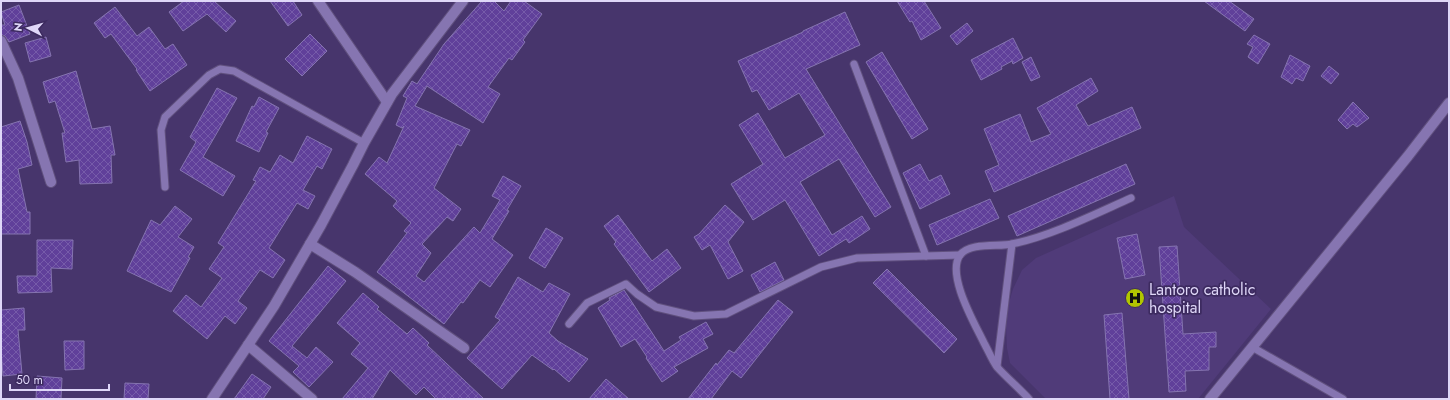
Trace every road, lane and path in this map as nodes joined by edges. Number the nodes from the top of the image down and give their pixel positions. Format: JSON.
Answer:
{"nodes":[{"id":1,"x":318,"y":1,"type":"edge"},
{"id":2,"x":463,"y":1,"type":"edge"},
{"id":3,"x":1,"y":41,"type":"edge"},
{"id":4,"x":854,"y":64,"type":"dead end"},
{"id":5,"x":387,"y":102,"type":"junction"},
{"id":6,"x":1449,"y":103,"type":"edge"},
{"id":7,"x":364,"y":143,"type":"junction"},
{"id":8,"x":51,"y":182,"type":"dead end"},
{"id":9,"x":165,"y":187,"type":"dead end"},
{"id":10,"x":1131,"y":198,"type":"dead end"},
{"id":11,"x":310,"y":244,"type":"junction"},
{"id":12,"x":1012,"y":244,"type":"junction"},
{"id":13,"x":960,"y":255,"type":"junction"},
{"id":14,"x":926,"y":256,"type":"junction"},
{"id":15,"x":569,"y":324,"type":"dead end"},
{"id":16,"x":248,"y":345,"type":"junction"},
{"id":17,"x":1252,"y":347,"type":"junction"},
{"id":18,"x":464,"y":348,"type":"dead end"},
{"id":19,"x":997,"y":366,"type":"junction"},
{"id":20,"x":212,"y":399,"type":"edge"},
{"id":21,"x":312,"y":399,"type":"edge"},
{"id":22,"x":1029,"y":399,"type":"edge"},
{"id":23,"x":1210,"y":399,"type":"edge"},
{"id":24,"x":1343,"y":399,"type":"edge"}],
"edges":[{"from":1,"to":5,"type":"street"},
{"from":2,"to":5,"type":"street"},
{"from":3,"to":8,"type":"street"},
{"from":4,"to":14,"type":"lane"},
{"from":5,"to":7,"type":"street"},
{"from":6,"to":17,"type":"street"},
{"from":7,"to":9,"type":"lane"},
{"from":7,"to":11,"type":"street"},
{"from":10,"to":12,"type":"lane"},
{"from":11,"to":16,"type":"street"},
{"from":11,"to":18,"type":"street"},
{"from":12,"to":13,"type":"lane"},
{"from":12,"to":19,"type":"lane"},
{"from":13,"to":14,"type":"lane"},
{"from":13,"to":19,"type":"lane"},
{"from":14,"to":15,"type":"lane"},
{"from":16,"to":20,"type":"street"},
{"from":16,"to":21,"type":"street"},
{"from":17,"to":23,"type":"street"},
{"from":17,"to":24,"type":"lane"},
{"from":19,"to":22,"type":"lane"}]}
